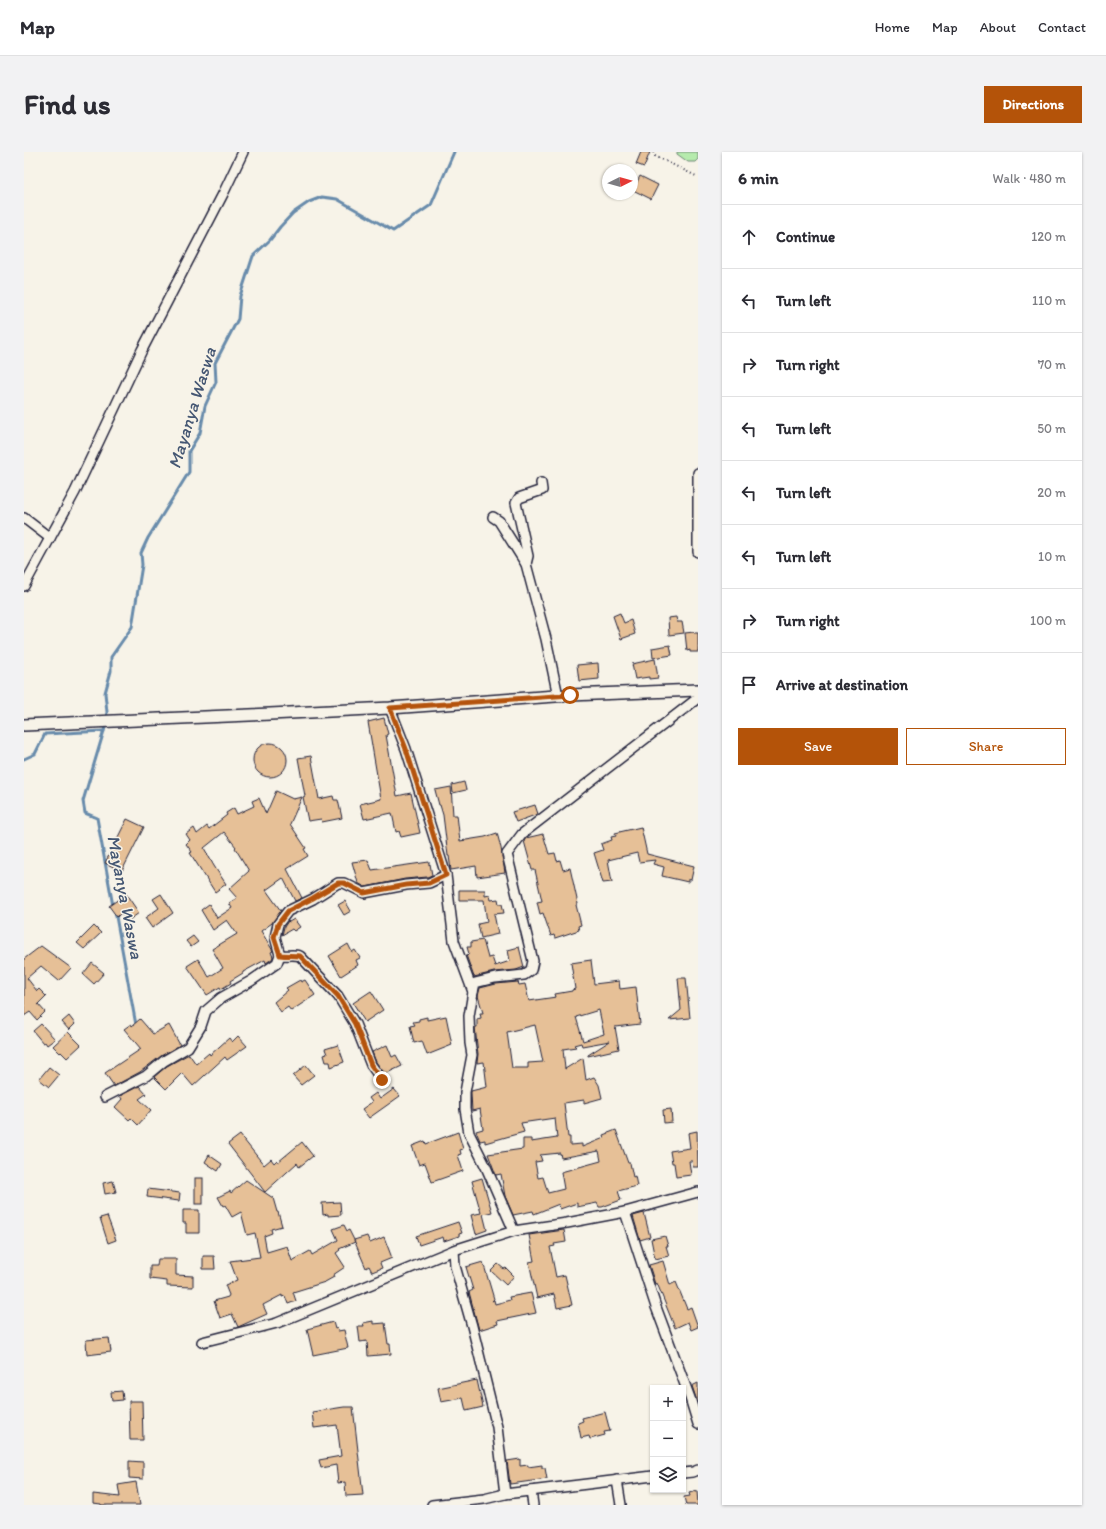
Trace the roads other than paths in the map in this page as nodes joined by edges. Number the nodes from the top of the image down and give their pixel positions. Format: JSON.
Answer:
{"nodes":[{"id":1,"x":243,"y":152,"type":"edge"},
{"id":2,"x":698,"y":473,"type":"edge"},
{"id":3,"x":541,"y":482,"type":"dead end"},
{"id":4,"x":493,"y":517,"type":"dead end"},
{"id":5,"x":24,"y":518,"type":"edge"},
{"id":6,"x":50,"y":538,"type":"junction"},
{"id":7,"x":698,"y":552,"type":"edge"},
{"id":8,"x":526,"y":564,"type":"junction"},
{"id":9,"x":24,"y":586,"type":"edge"},
{"id":10,"x":698,"y":690,"type":"edge"},
{"id":11,"x":558,"y":696,"type":"junction"},
{"id":12,"x":698,"y":698,"type":"edge"},
{"id":13,"x":390,"y":708,"type":"junction"},
{"id":14,"x":24,"y":725,"type":"edge"},
{"id":15,"x":446,"y":875,"type":"junction"},
{"id":16,"x":280,"y":955,"type":"junction"},
{"id":17,"x":473,"y":992,"type":"junction"},
{"id":18,"x":382,"y":1080,"type":"dead end"},
{"id":19,"x":105,"y":1097,"type":"dead end"},
{"id":20,"x":698,"y":1192,"type":"edge"},
{"id":21,"x":625,"y":1212,"type":"junction"},
{"id":22,"x":514,"y":1231,"type":"junction"},
{"id":23,"x":454,"y":1250,"type":"junction"},
{"id":24,"x":202,"y":1342,"type":"dead end"},
{"id":25,"x":698,"y":1424,"type":"edge"},
{"id":26,"x":650,"y":1476,"type":"edge"},
{"id":27,"x":617,"y":1480,"type":"junction"},
{"id":28,"x":531,"y":1491,"type":"junction"},
{"id":29,"x":505,"y":1494,"type":"junction"},
{"id":30,"x":455,"y":1504,"type":"edge"},
{"id":31,"x":432,"y":1505,"type":"edge"},
{"id":32,"x":533,"y":1505,"type":"edge"},
{"id":33,"x":621,"y":1505,"type":"edge"}],
"edges":[{"from":1,"to":6,"type":"street"},
{"from":2,"to":7,"type":"street"},
{"from":3,"to":8,"type":"street"},
{"from":4,"to":8,"type":"street"},
{"from":5,"to":6,"type":"street"},
{"from":6,"to":9,"type":"street"},
{"from":8,"to":11,"type":"street"},
{"from":10,"to":11,"type":"street"},
{"from":11,"to":13,"type":"street"},
{"from":12,"to":17,"type":"street"},
{"from":13,"to":14,"type":"street"},
{"from":13,"to":15,"type":"street"},
{"from":15,"to":16,"type":"street"},
{"from":15,"to":17,"type":"street"},
{"from":16,"to":18,"type":"street"},
{"from":16,"to":19,"type":"street"},
{"from":17,"to":22,"type":"street"},
{"from":20,"to":21,"type":"street"},
{"from":21,"to":22,"type":"street"},
{"from":21,"to":25,"type":"street"},
{"from":22,"to":23,"type":"street"},
{"from":23,"to":24,"type":"street"},
{"from":23,"to":29,"type":"street"},
{"from":26,"to":27,"type":"street"},
{"from":27,"to":28,"type":"street"},
{"from":27,"to":33,"type":"street"},
{"from":28,"to":29,"type":"street"},
{"from":28,"to":32,"type":"street"},
{"from":29,"to":30,"type":"street"},
{"from":30,"to":31,"type":"street"}]}
